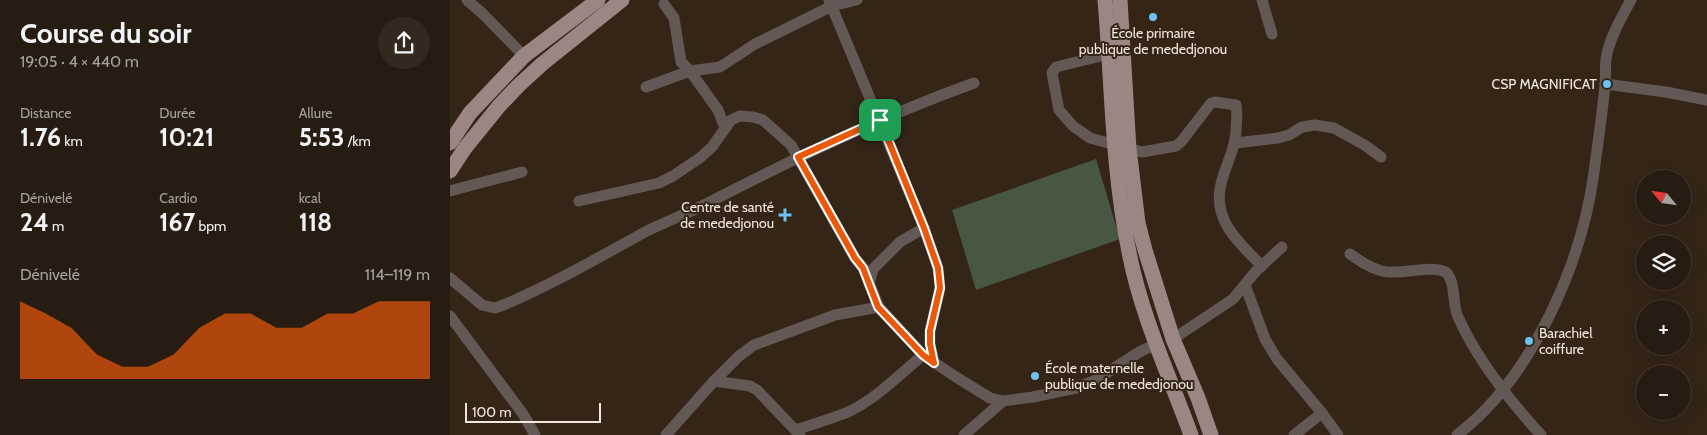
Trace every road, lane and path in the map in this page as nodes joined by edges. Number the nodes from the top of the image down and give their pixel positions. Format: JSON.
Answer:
{"nodes":[{"id":1,"x":467,"y":0,"type":"edge"},
{"id":2,"x":598,"y":0,"type":"edge"},
{"id":3,"x":622,"y":0,"type":"edge"},
{"id":4,"x":857,"y":0,"type":"edge"},
{"id":5,"x":1105,"y":0,"type":"edge"},
{"id":6,"x":1120,"y":0,"type":"edge"},
{"id":7,"x":1262,"y":0,"type":"edge"},
{"id":8,"x":1630,"y":0,"type":"edge"},
{"id":9,"x":831,"y":3,"type":"edge"},
{"id":10,"x":664,"y":4,"type":"dead end"},
{"id":11,"x":1272,"y":34,"type":"dead end"},
{"id":12,"x":1109,"y":54,"type":"junction"},
{"id":13,"x":524,"y":56,"type":"junction"},
{"id":14,"x":690,"y":72,"type":"junction"},
{"id":15,"x":974,"y":83,"type":"dead end"},
{"id":16,"x":1605,"y":84,"type":"junction"},
{"id":17,"x":646,"y":87,"type":"dead end"},
{"id":18,"x":1707,"y":100,"type":"edge"},
{"id":19,"x":880,"y":120,"type":"junction"},
{"id":20,"x":725,"y":128,"type":"junction"},
{"id":21,"x":450,"y":143,"type":"edge"},
{"id":22,"x":1235,"y":143,"type":"junction"},
{"id":23,"x":1122,"y":147,"type":"junction"},
{"id":24,"x":798,"y":157,"type":"junction"},
{"id":25,"x":1381,"y":157,"type":"dead end"},
{"id":26,"x":450,"y":171,"type":"edge"},
{"id":27,"x":522,"y":172,"type":"dead end"},
{"id":28,"x":450,"y":191,"type":"edge"},
{"id":29,"x":579,"y":201,"type":"dead end"},
{"id":30,"x":924,"y":228,"type":"junction"},
{"id":31,"x":1282,"y":247,"type":"dead end"},
{"id":32,"x":1350,"y":254,"type":"dead end"},
{"id":33,"x":1262,"y":266,"type":"junction"},
{"id":34,"x":450,"y":278,"type":"edge"},
{"id":35,"x":869,"y":284,"type":"junction"},
{"id":36,"x":1245,"y":285,"type":"junction"},
{"id":37,"x":878,"y":307,"type":"junction"},
{"id":38,"x":450,"y":316,"type":"edge"},
{"id":39,"x":1173,"y":339,"type":"junction"},
{"id":40,"x":1157,"y":344,"type":"junction"},
{"id":41,"x":923,"y":355,"type":"junction"},
{"id":42,"x":934,"y":363,"type":"junction"},
{"id":43,"x":714,"y":381,"type":"junction"},
{"id":44,"x":1503,"y":389,"type":"junction"},
{"id":45,"x":1003,"y":401,"type":"junction"},
{"id":46,"x":1322,"y":413,"type":"junction"},
{"id":47,"x":798,"y":433,"type":"edge"},
{"id":48,"x":535,"y":435,"type":"edge"},
{"id":49,"x":666,"y":435,"type":"edge"},
{"id":50,"x":964,"y":435,"type":"edge"},
{"id":51,"x":1191,"y":435,"type":"edge"},
{"id":52,"x":1211,"y":435,"type":"edge"},
{"id":53,"x":1294,"y":435,"type":"edge"},
{"id":54,"x":1338,"y":435,"type":"edge"},
{"id":55,"x":1457,"y":435,"type":"edge"},
{"id":56,"x":1541,"y":435,"type":"edge"}],
"edges":[{"from":1,"to":13,"type":"street"},
{"from":2,"to":13,"type":"main road"},
{"from":3,"to":26,"type":"main road"},
{"from":4,"to":9,"type":"street"},
{"from":5,"to":12,"type":"main road"},
{"from":6,"to":23,"type":"main road"},
{"from":7,"to":11,"type":"street"},
{"from":8,"to":16,"type":"street"},
{"from":9,"to":14,"type":"street"},
{"from":9,"to":19,"type":"street"},
{"from":10,"to":14,"type":"street"},
{"from":12,"to":23,"type":"main road"},
{"from":12,"to":23,"type":"street"},
{"from":13,"to":21,"type":"main road"},
{"from":14,"to":17,"type":"street"},
{"from":14,"to":20,"type":"street"},
{"from":15,"to":19,"type":"street"},
{"from":16,"to":18,"type":"street"},
{"from":16,"to":44,"type":"street"},
{"from":19,"to":24,"type":"street"},
{"from":19,"to":30,"type":"street"},
{"from":20,"to":24,"type":"street"},
{"from":20,"to":29,"type":"street"},
{"from":22,"to":23,"type":"street"},
{"from":22,"to":25,"type":"street"},
{"from":22,"to":33,"type":"street"},
{"from":23,"to":39,"type":"main road"},
{"from":23,"to":40,"type":"main road"},
{"from":24,"to":34,"type":"street"},
{"from":24,"to":35,"type":"street"},
{"from":27,"to":28,"type":"street"},
{"from":30,"to":35,"type":"street"},
{"from":30,"to":42,"type":"street"},
{"from":31,"to":33,"type":"street"},
{"from":32,"to":44,"type":"street"},
{"from":33,"to":36,"type":"street"},
{"from":35,"to":37,"type":"street"},
{"from":36,"to":39,"type":"street"},
{"from":36,"to":46,"type":"street"},
{"from":37,"to":41,"type":"street"},
{"from":37,"to":43,"type":"street"},
{"from":38,"to":48,"type":"street"},
{"from":39,"to":52,"type":"main road"},
{"from":40,"to":45,"type":"street"},
{"from":40,"to":51,"type":"main road"},
{"from":41,"to":42,"type":"street"},
{"from":41,"to":47,"type":"street"},
{"from":42,"to":45,"type":"street"},
{"from":43,"to":47,"type":"street"},
{"from":43,"to":49,"type":"street"},
{"from":44,"to":55,"type":"street"},
{"from":44,"to":56,"type":"street"},
{"from":45,"to":50,"type":"street"},
{"from":46,"to":53,"type":"street"},
{"from":46,"to":54,"type":"street"}]}
